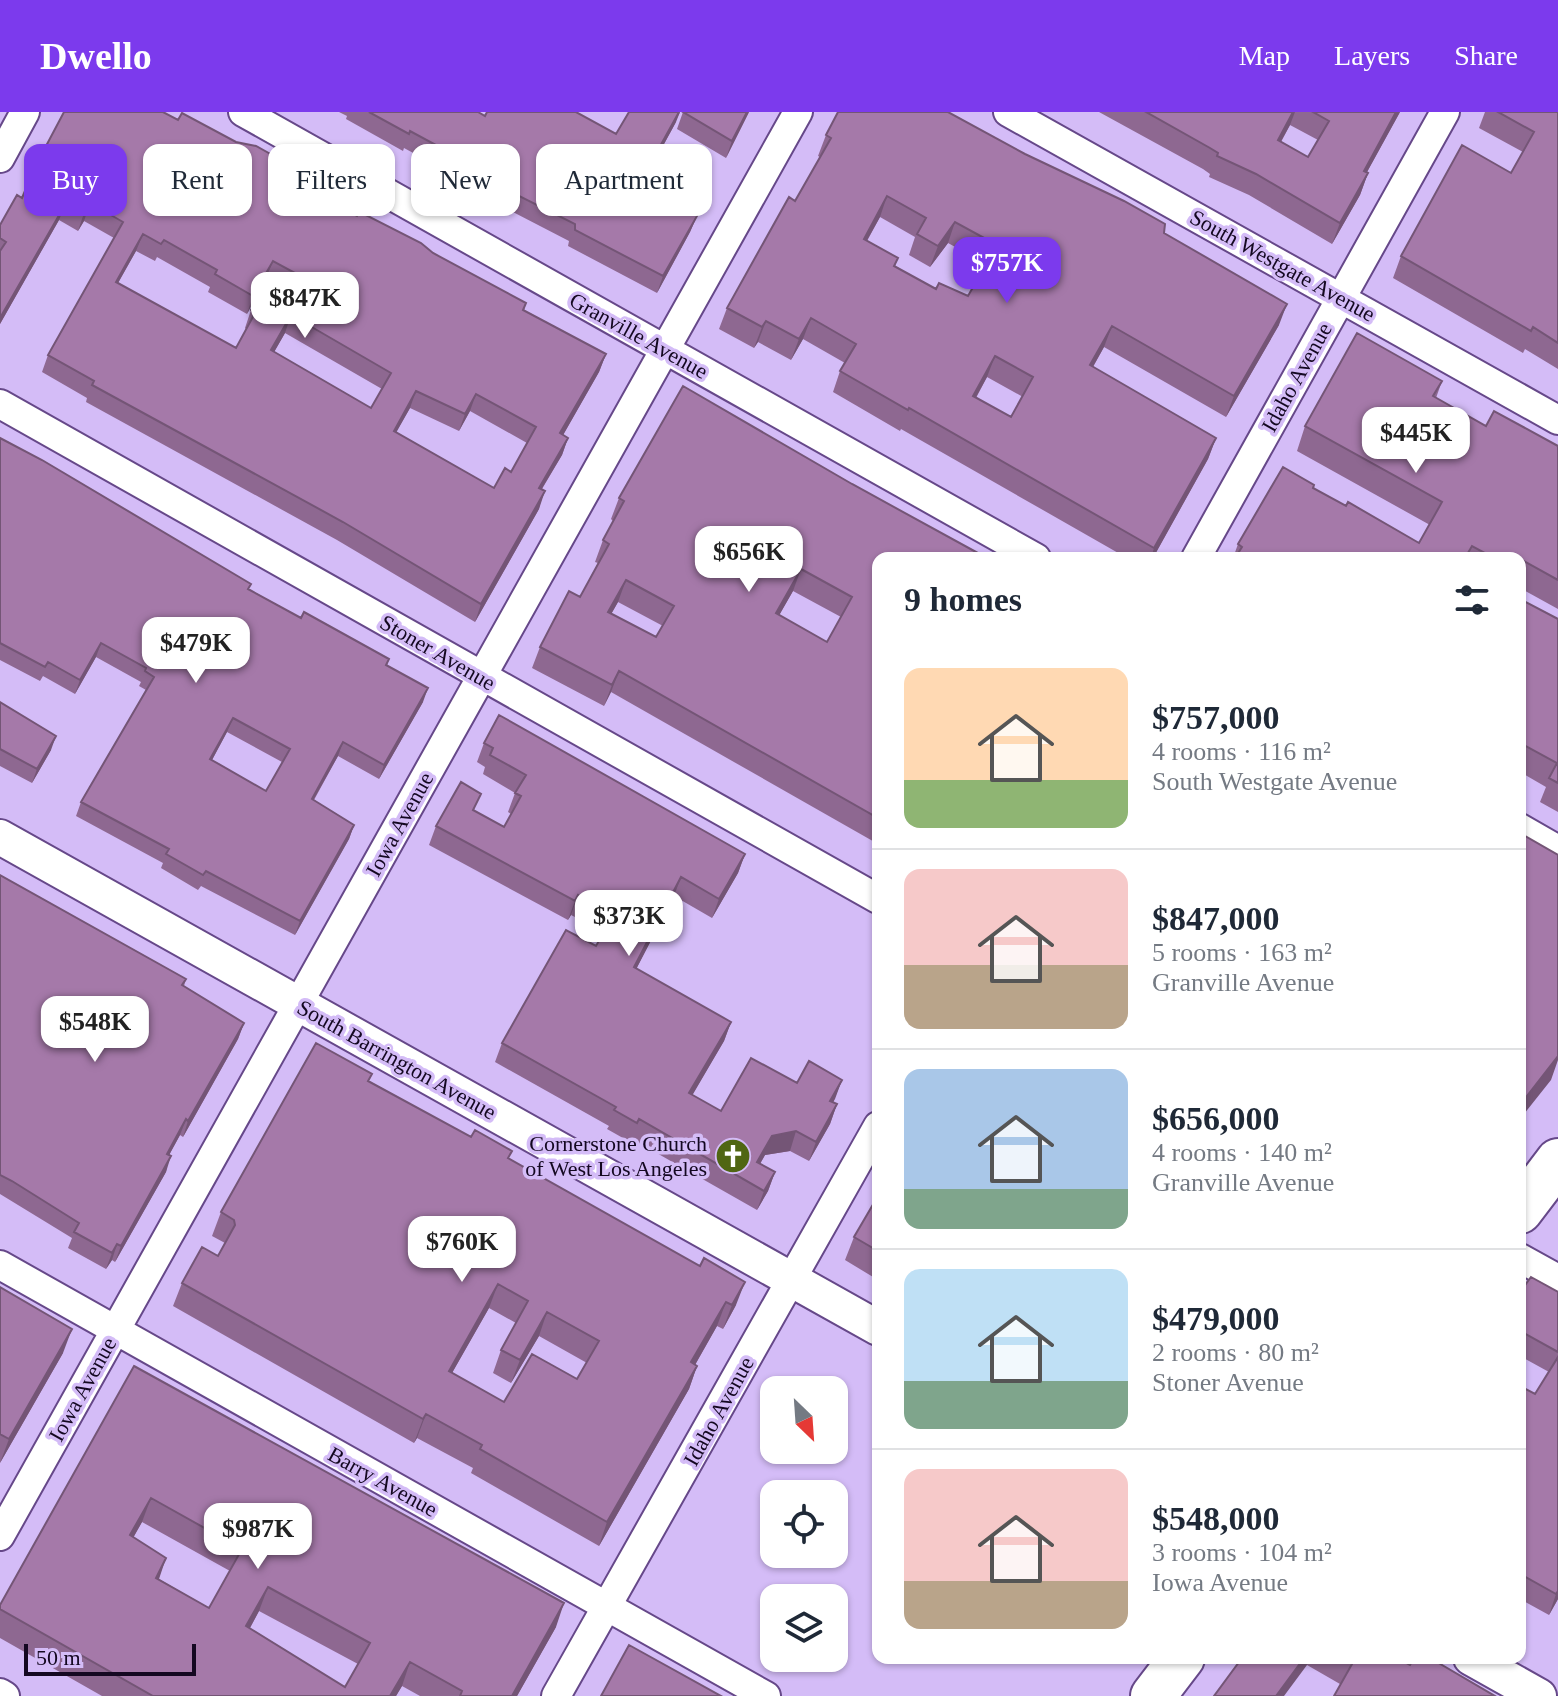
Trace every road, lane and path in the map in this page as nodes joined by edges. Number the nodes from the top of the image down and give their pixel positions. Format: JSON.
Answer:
{"nodes":[{"id":1,"x":25,"y":112,"type":"edge"},
{"id":2,"x":243,"y":112,"type":"edge"},
{"id":3,"x":798,"y":112,"type":"edge"},
{"id":4,"x":1008,"y":112,"type":"edge"},
{"id":5,"x":1445,"y":112,"type":"edge"},
{"id":6,"x":0,"y":158,"type":"edge"},
{"id":7,"x":1341,"y":297,"type":"junction"},
{"id":8,"x":665,"y":350,"type":"junction"},
{"id":9,"x":0,"y":404,"type":"edge"},
{"id":10,"x":1558,"y":420,"type":"edge"},
{"id":11,"x":1025,"y":552,"type":"edge"},
{"id":12,"x":1199,"y":552,"type":"edge"},
{"id":13,"x":481,"y":678,"type":"junction"},
{"id":14,"x":1526,"y":831,"type":"edge"},
{"id":15,"x":0,"y":837,"type":"edge"},
{"id":16,"x":1558,"y":850,"type":"edge"},
{"id":17,"x":872,"y":896,"type":"edge"},
{"id":18,"x":298,"y":1004,"type":"junction"},
{"id":19,"x":872,"y":1136,"type":"edge"},
{"id":20,"x":1558,"y":1161,"type":"edge"},
{"id":21,"x":1526,"y":1203,"type":"edge"},
{"id":22,"x":1526,"y":1261,"type":"edge"},
{"id":23,"x":0,"y":1265,"type":"edge"},
{"id":24,"x":790,"y":1279,"type":"junction"},
{"id":25,"x":1558,"y":1279,"type":"edge"},
{"id":26,"x":872,"y":1325,"type":"edge"},
{"id":27,"x":115,"y":1330,"type":"junction"},
{"id":28,"x":0,"y":1536,"type":"edge"},
{"id":29,"x":605,"y":1606,"type":"junction"},
{"id":30,"x":1177,"y":1664,"type":"edge"},
{"id":31,"x":1482,"y":1664,"type":"edge"},
{"id":32,"x":1558,"y":1687,"type":"edge"},
{"id":33,"x":0,"y":1693,"type":"edge"},
{"id":34,"x":5,"y":1696,"type":"edge"},
{"id":35,"x":556,"y":1696,"type":"edge"},
{"id":36,"x":766,"y":1696,"type":"edge"},
{"id":37,"x":1153,"y":1696,"type":"edge"},
{"id":38,"x":1539,"y":1696,"type":"edge"},
{"id":39,"x":1553,"y":1696,"type":"edge"}],
"edges":[{"from":1,"to":6,"type":"street"},
{"from":2,"to":8,"type":"street","name":"Granville Avenue"},
{"from":3,"to":8,"type":"street","name":"Iowa Avenue"},
{"from":4,"to":7,"type":"street","name":"South Westgate Avenue"},
{"from":5,"to":7,"type":"street","name":"Idaho Avenue"},
{"from":7,"to":10,"type":"street","name":"South Westgate Avenue"},
{"from":7,"to":12,"type":"street","name":"Idaho Avenue"},
{"from":8,"to":11,"type":"street","name":"Granville Avenue"},
{"from":8,"to":13,"type":"street","name":"Iowa Avenue"},
{"from":9,"to":13,"type":"street","name":"Stoner Avenue"},
{"from":13,"to":17,"type":"street","name":"Stoner Avenue"},
{"from":13,"to":18,"type":"street","name":"Iowa Avenue"},
{"from":14,"to":16,"type":"street"},
{"from":15,"to":18,"type":"street","name":"South Barrington Avenue"},
{"from":18,"to":24,"type":"street","name":"South Barrington Avenue"},
{"from":18,"to":27,"type":"street","name":"Iowa Avenue"},
{"from":19,"to":24,"type":"street","name":"Idaho Avenue"},
{"from":20,"to":21,"type":"main road"},
{"from":22,"to":25,"type":"street"},
{"from":23,"to":27,"type":"street","name":"Barry Avenue"},
{"from":24,"to":26,"type":"street","name":"South Barrington Avenue"},
{"from":24,"to":29,"type":"street","name":"Idaho Avenue"},
{"from":27,"to":28,"type":"street","name":"Iowa Avenue"},
{"from":27,"to":29,"type":"street","name":"Barry Avenue"},
{"from":29,"to":35,"type":"street","name":"Idaho Avenue"},
{"from":29,"to":36,"type":"street","name":"Barry Avenue"},
{"from":30,"to":37,"type":"main road"},
{"from":31,"to":38,"type":"street"},
{"from":32,"to":39,"type":"street"},
{"from":33,"to":34,"type":"street"}]}
